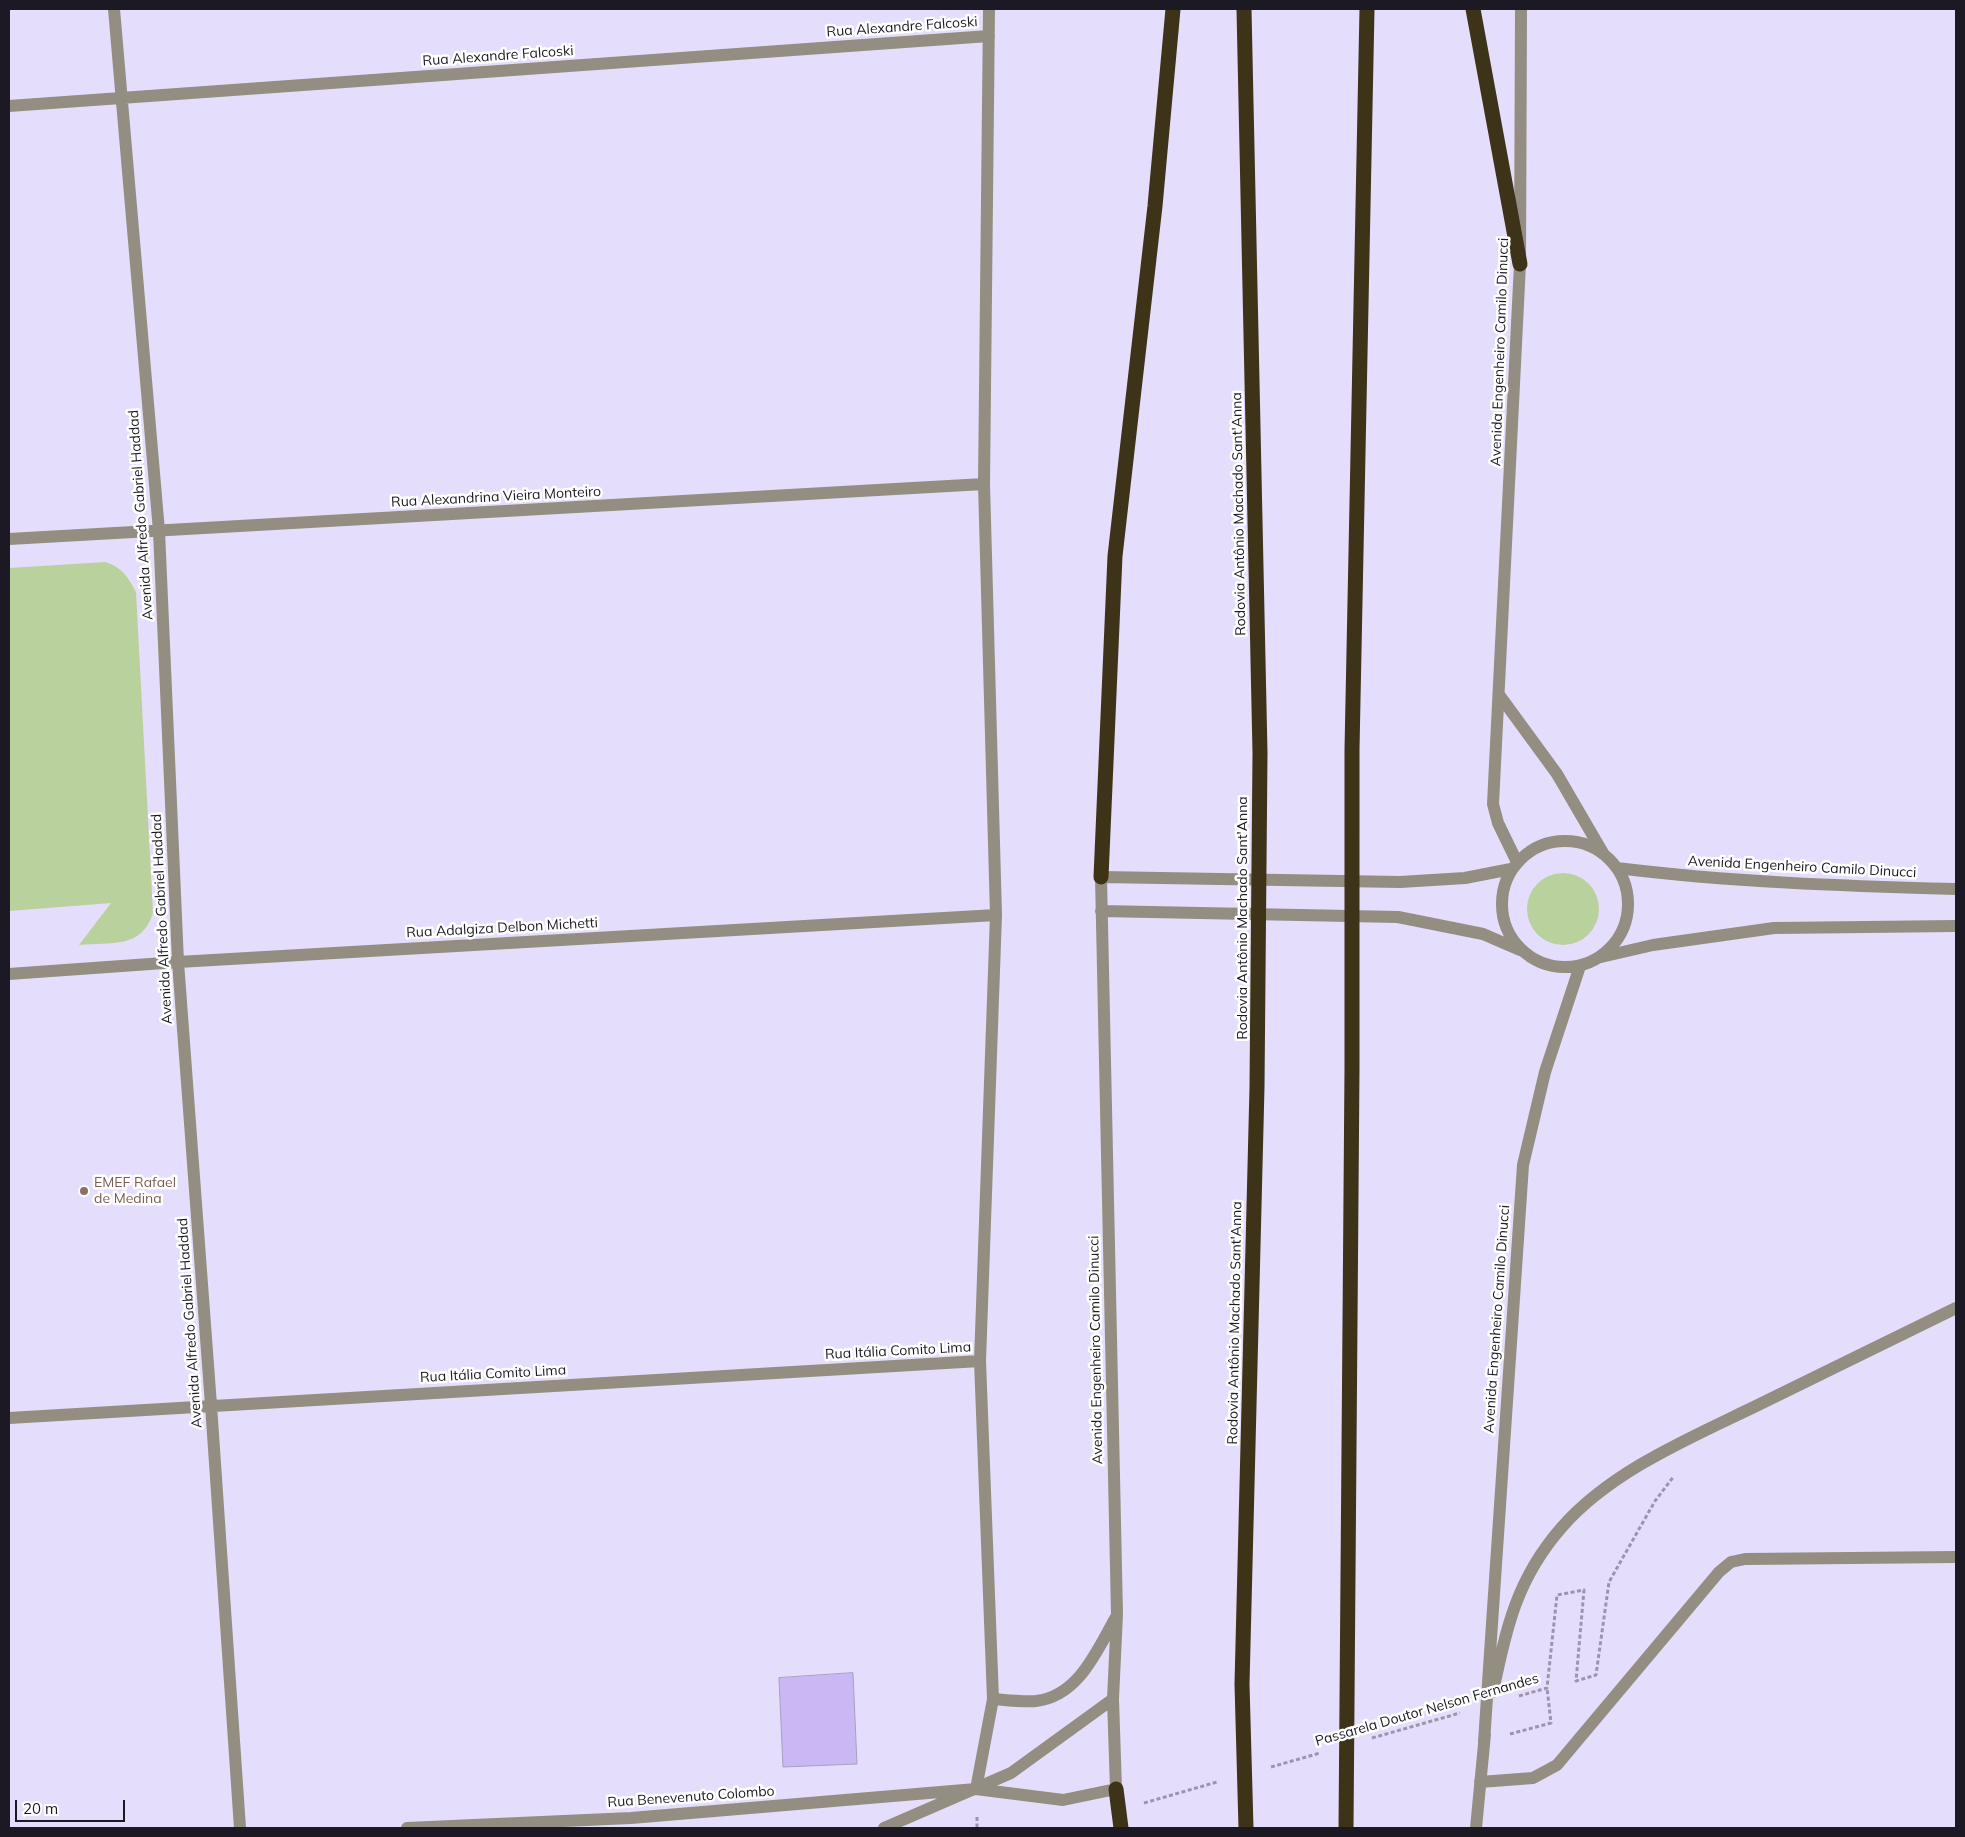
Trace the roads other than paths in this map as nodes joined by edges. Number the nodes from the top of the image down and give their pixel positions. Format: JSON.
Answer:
{"nodes":[{"id":1,"x":114,"y":9,"type":"edge"},
{"id":2,"x":989,"y":9,"type":"edge"},
{"id":3,"x":1173,"y":9,"type":"edge"},
{"id":4,"x":1244,"y":9,"type":"edge"},
{"id":5,"x":1367,"y":9,"type":"edge"},
{"id":6,"x":1473,"y":9,"type":"edge"},
{"id":7,"x":1521,"y":9,"type":"edge"},
{"id":8,"x":988,"y":36,"type":"junction"},
{"id":9,"x":123,"y":97,"type":"junction"},
{"id":10,"x":9,"y":106,"type":"edge"},
{"id":11,"x":1520,"y":264,"type":"junction"},
{"id":12,"x":984,"y":484,"type":"junction"},
{"id":13,"x":159,"y":531,"type":"junction"},
{"id":14,"x":9,"y":539,"type":"edge"},
{"id":15,"x":1500,"y":696,"type":"junction"},
{"id":16,"x":1603,"y":853,"type":"junction"},
{"id":17,"x":1514,"y":866,"type":"junction"},
{"id":18,"x":1617,"y":868,"type":"junction"},
{"id":19,"x":1101,"y":877,"type":"junction"},
{"id":20,"x":1956,"y":889,"type":"edge"},
{"id":21,"x":1101,"y":911,"type":"junction"},
{"id":22,"x":996,"y":916,"type":"junction"},
{"id":23,"x":1956,"y":926,"type":"edge"},
{"id":24,"x":1520,"y":950,"type":"junction"},
{"id":25,"x":1599,"y":958,"type":"junction"},
{"id":26,"x":178,"y":962,"type":"junction"},
{"id":27,"x":1580,"y":966,"type":"junction"},
{"id":28,"x":9,"y":974,"type":"edge"},
{"id":29,"x":1956,"y":1308,"type":"edge"},
{"id":30,"x":980,"y":1361,"type":"junction"},
{"id":31,"x":212,"y":1405,"type":"junction"},
{"id":32,"x":9,"y":1418,"type":"edge"},
{"id":33,"x":1956,"y":1557,"type":"edge"},
{"id":34,"x":1118,"y":1614,"type":"junction"},
{"id":35,"x":992,"y":1699,"type":"junction"},
{"id":36,"x":1113,"y":1699,"type":"junction"},
{"id":37,"x":1484,"y":1742,"type":"junction"},
{"id":38,"x":1480,"y":1782,"type":"junction"},
{"id":39,"x":976,"y":1789,"type":"junction"},
{"id":40,"x":1116,"y":1789,"type":"junction"},
{"id":41,"x":634,"y":1823,"type":"edge"},
{"id":42,"x":240,"y":1828,"type":"edge"},
{"id":43,"x":407,"y":1828,"type":"edge"},
{"id":44,"x":884,"y":1828,"type":"edge"},
{"id":45,"x":1121,"y":1828,"type":"edge"},
{"id":46,"x":1246,"y":1828,"type":"edge"},
{"id":47,"x":1346,"y":1828,"type":"edge"},
{"id":48,"x":1476,"y":1828,"type":"edge"}],
"edges":[{"from":1,"to":9,"type":"street","name":"Avenida Alfredo Gabriel Haddad"},
{"from":2,"to":8,"type":"street"},
{"from":3,"to":19,"type":"highway"},
{"from":4,"to":46,"type":"highway","name":"Rodovia Antônio Machado Sant'Anna"},
{"from":5,"to":47,"type":"highway"},
{"from":6,"to":11,"type":"highway"},
{"from":7,"to":11,"type":"street","name":"Avenida Engenheiro Camilo Dinucci"},
{"from":8,"to":9,"type":"street","name":"Rua Alexandre Falcoski"},
{"from":8,"to":12,"type":"street"},
{"from":9,"to":10,"type":"street","name":"Rua Alexandre Falcoski"},
{"from":9,"to":13,"type":"street","name":"Avenida Alfredo Gabriel Haddad"},
{"from":11,"to":15,"type":"street","name":"Avenida Engenheiro Camilo Dinucci"},
{"from":12,"to":13,"type":"street","name":"Rua Alexandrina Vieira Monteiro"},
{"from":12,"to":22,"type":"street"},
{"from":13,"to":14,"type":"street","name":"Rua Alexandrina Vieira Monteiro"},
{"from":13,"to":26,"type":"street","name":"Avenida Alfredo Gabriel Haddad"},
{"from":15,"to":16,"type":"street"},
{"from":15,"to":17,"type":"street","name":"Avenida Engenheiro Camilo Dinucci"},
{"from":16,"to":17,"type":"street"},
{"from":16,"to":18,"type":"street"},
{"from":17,"to":19,"type":"street"},
{"from":17,"to":24,"type":"street"},
{"from":18,"to":20,"type":"street","name":"Avenida Engenheiro Camilo Dinucci"},
{"from":18,"to":25,"type":"street"},
{"from":19,"to":21,"type":"street","name":"Avenida Engenheiro Camilo Dinucci"},
{"from":21,"to":24,"type":"street"},
{"from":21,"to":34,"type":"street","name":"Avenida Engenheiro Camilo Dinucci"},
{"from":22,"to":26,"type":"street","name":"Rua Adalgiza Delbon Michetti"},
{"from":22,"to":30,"type":"street"},
{"from":23,"to":25,"type":"street"},
{"from":24,"to":27,"type":"street"},
{"from":25,"to":27,"type":"street"},
{"from":26,"to":28,"type":"street","name":"Rua Adalgiza Delbon Michetti"},
{"from":26,"to":31,"type":"street","name":"Avenida Alfredo Gabriel Haddad"},
{"from":27,"to":37,"type":"street","name":"Avenida Engenheiro Camilo Dinucci"},
{"from":29,"to":37,"type":"street","name":"Avenida Engenheiro Camilo Dinucci"},
{"from":30,"to":31,"type":"street","name":"Rua Itália Comito Lima"},
{"from":30,"to":35,"type":"street"},
{"from":31,"to":32,"type":"street","name":"Rua Itália Comito Lima"},
{"from":31,"to":42,"type":"street","name":"Avenida Alfredo Gabriel Haddad"},
{"from":33,"to":38,"type":"street"},
{"from":34,"to":35,"type":"street"},
{"from":34,"to":36,"type":"street","name":"Avenida Engenheiro Camilo Dinucci"},
{"from":35,"to":39,"type":"street"},
{"from":36,"to":39,"type":"street","name":"Rua Benevenuto Colombo"},
{"from":36,"to":40,"type":"street","name":"Avenida Engenheiro Camilo Dinucci"},
{"from":37,"to":38,"type":"street","name":"Avenida Engenheiro Camilo Dinucci"},
{"from":38,"to":48,"type":"street","name":"Avenida Engenheiro Camilo Dinucci"},
{"from":39,"to":40,"type":"street","name":"Rua Benevenuto Colombo"},
{"from":39,"to":41,"type":"street","name":"Rua Benevenuto Colombo"},
{"from":39,"to":44,"type":"street"},
{"from":40,"to":45,"type":"highway"},
{"from":41,"to":43,"type":"street","name":"Rua Benevenuto Colombo"}]}
